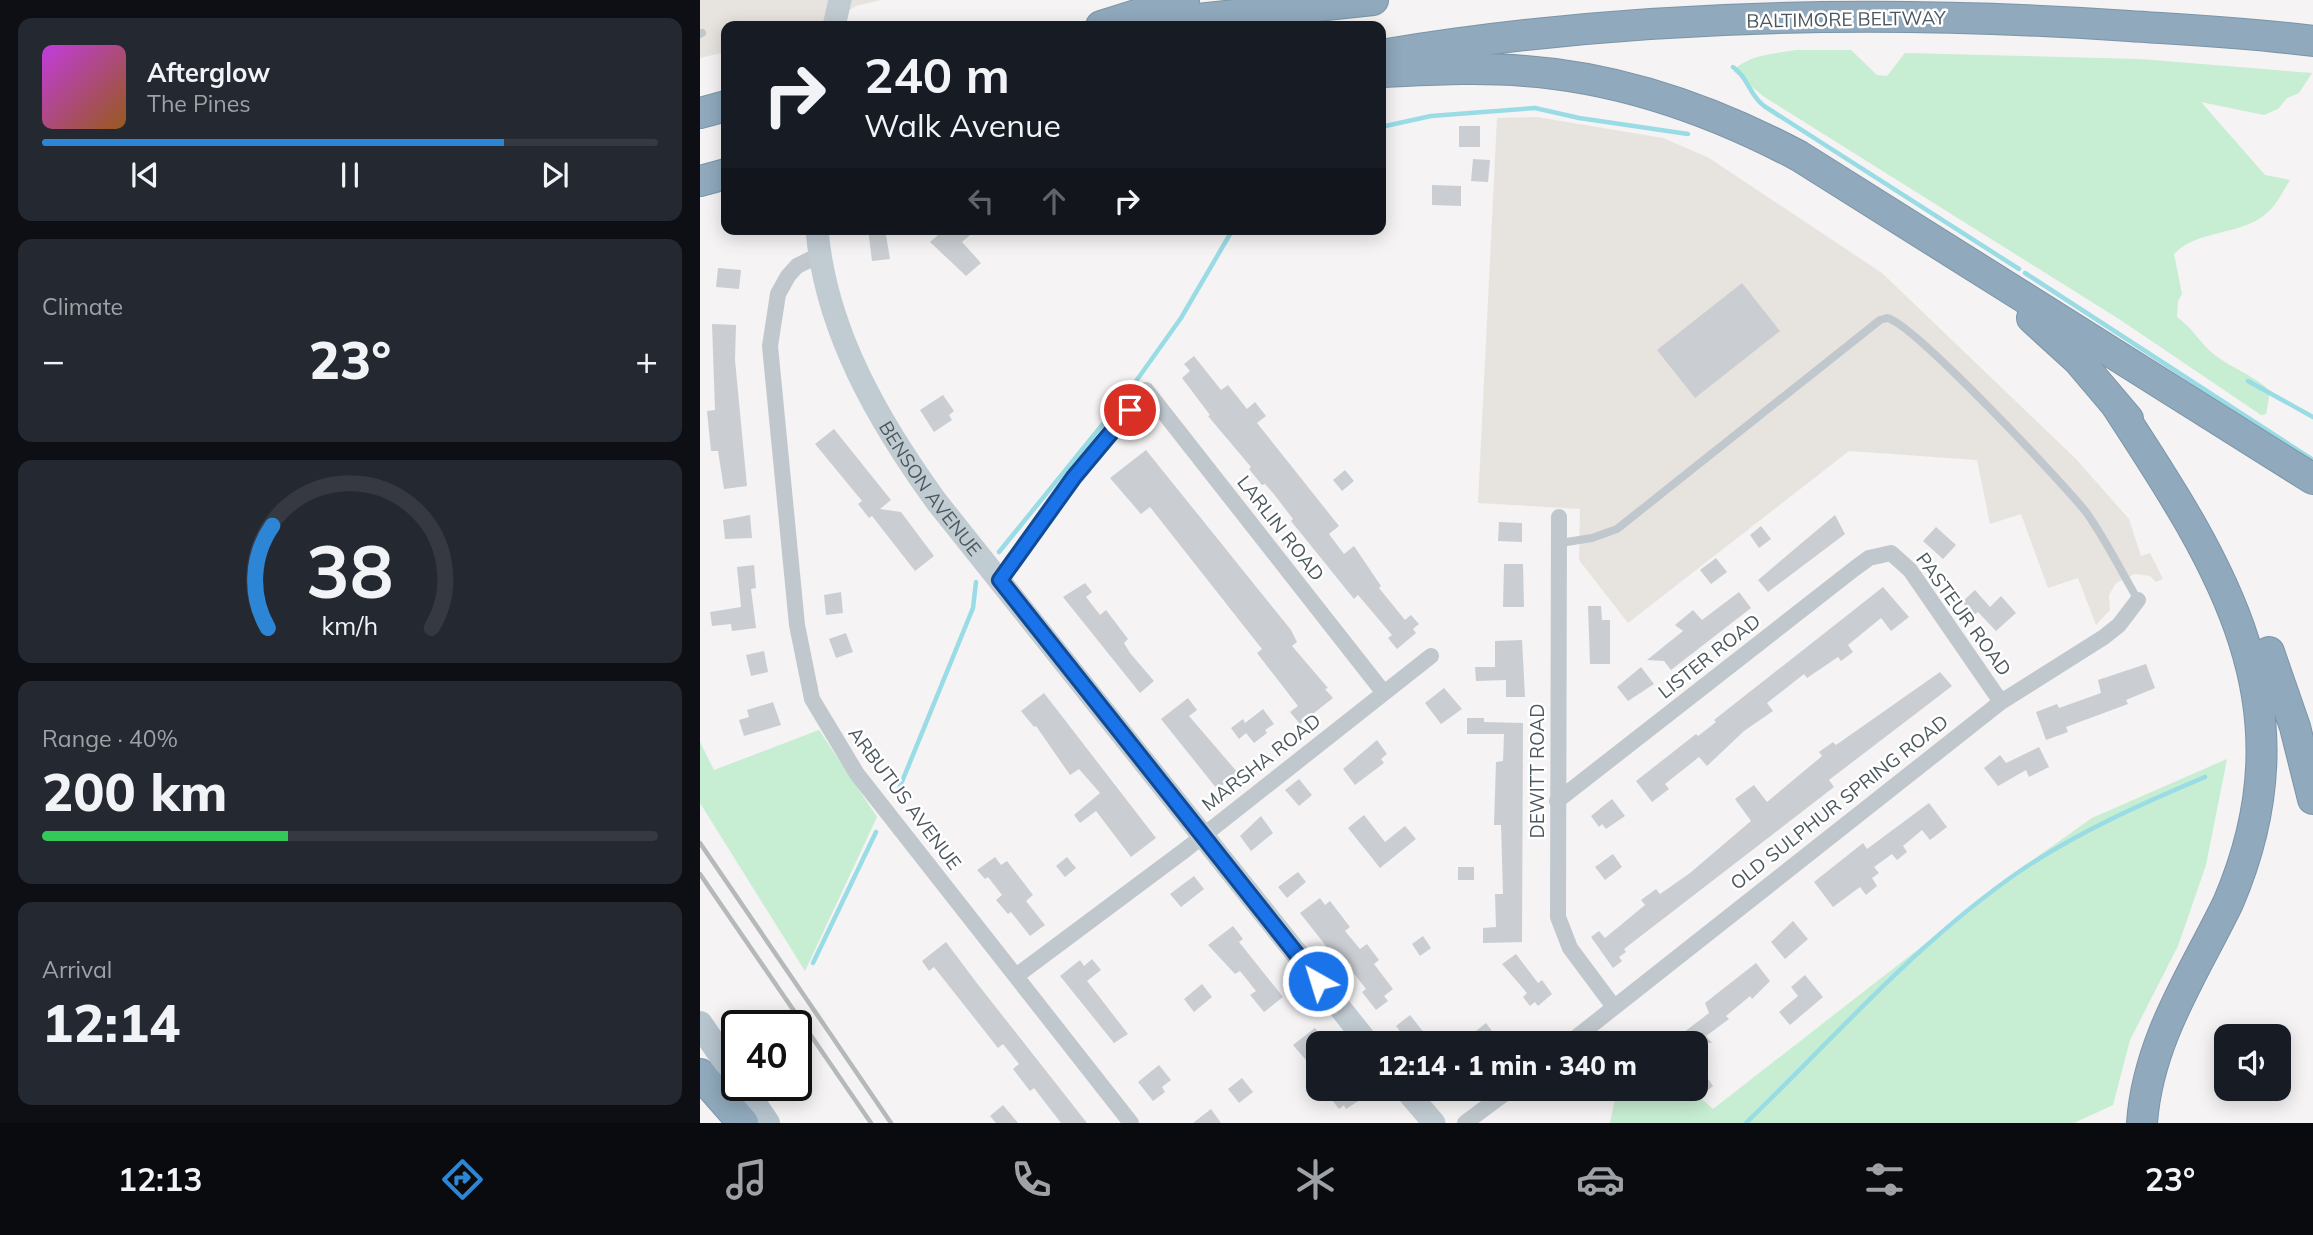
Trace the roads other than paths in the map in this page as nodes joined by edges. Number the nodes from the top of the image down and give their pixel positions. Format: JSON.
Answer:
{"nodes":[{"id":1,"x":840,"y":0,"type":"edge"},
{"id":2,"x":1184,"y":0,"type":"edge"},
{"id":3,"x":1373,"y":0,"type":"edge"},
{"id":4,"x":835,"y":21,"type":"edge"},
{"id":5,"x":1117,"y":21,"type":"edge"},
{"id":6,"x":1179,"y":21,"type":"edge"},
{"id":7,"x":2313,"y":41,"type":"edge"},
{"id":8,"x":1386,"y":54,"type":"edge"},
{"id":9,"x":1386,"y":72,"type":"edge"},
{"id":10,"x":721,"y":107,"type":"edge"},
{"id":11,"x":700,"y":113,"type":"edge"},
{"id":12,"x":721,"y":175,"type":"edge"},
{"id":13,"x":700,"y":181,"type":"edge"},
{"id":14,"x":818,"y":235,"type":"edge"},
{"id":15,"x":1947,"y":250,"type":"junction"},
{"id":16,"x":821,"y":254,"type":"junction"},
{"id":17,"x":2116,"y":405,"type":"junction"},
{"id":18,"x":2313,"y":479,"type":"edge"},
{"id":19,"x":1559,"y":517,"type":"dead end"},
{"id":20,"x":1560,"y":542,"type":"junction"},
{"id":21,"x":1891,"y":553,"type":"joint"},
{"id":22,"x":1000,"y":580,"type":"junction"},
{"id":23,"x":2138,"y":600,"type":"joint"},
{"id":24,"x":1431,"y":656,"type":"dead end"},
{"id":25,"x":1384,"y":692,"type":"junction"},
{"id":26,"x":2001,"y":702,"type":"junction"},
{"id":27,"x":2313,"y":799,"type":"edge"},
{"id":28,"x":1557,"y":801,"type":"junction"},
{"id":29,"x":1202,"y":835,"type":"junction"},
{"id":30,"x":1016,"y":976,"type":"junction"},
{"id":31,"x":1614,"y":1007,"type":"junction"},
{"id":32,"x":700,"y":1024,"type":"edge"},
{"id":33,"x":1358,"y":1031,"type":"edge"},
{"id":34,"x":1584,"y":1031,"type":"edge"},
{"id":35,"x":721,"y":1055,"type":"edge"},
{"id":36,"x":700,"y":1060,"type":"edge"},
{"id":37,"x":700,"y":1074,"type":"edge"},
{"id":38,"x":752,"y":1101,"type":"edge"},
{"id":39,"x":1415,"y":1101,"type":"edge"},
{"id":40,"x":1495,"y":1101,"type":"edge"},
{"id":41,"x":2143,"y":1110,"type":"edge"},
{"id":42,"x":744,"y":1123,"type":"edge"},
{"id":43,"x":767,"y":1123,"type":"edge"},
{"id":44,"x":1130,"y":1123,"type":"edge"},
{"id":45,"x":1434,"y":1123,"type":"edge"},
{"id":46,"x":1465,"y":1123,"type":"edge"},
{"id":47,"x":2122,"y":1123,"type":"edge"}],
"edges":[{"from":1,"to":4,"type":"street"},
{"from":2,"to":5,"type":"highway"},
{"from":3,"to":6,"type":"highway"},
{"from":7,"to":8,"type":"highway","name":"BALTIMORE BELTWAY"},
{"from":9,"to":15,"type":"highway"},
{"from":10,"to":11,"type":"highway"},
{"from":12,"to":13,"type":"highway"},
{"from":14,"to":16,"type":"street","name":"BENSON AVENUE"},
{"from":15,"to":17,"type":"highway"},
{"from":15,"to":18,"type":"highway"},
{"from":16,"to":22,"type":"street","name":"BENSON AVENUE"},
{"from":16,"to":30,"type":"street","name":"ARBUTUS AVENUE"},
{"from":17,"to":27,"type":"highway"},
{"from":17,"to":41,"type":"highway"},
{"from":19,"to":20,"type":"street","name":"DEWITT ROAD"},
{"from":20,"to":23,"type":"lane"},
{"from":20,"to":28,"type":"street","name":"DEWITT ROAD"},
{"from":21,"to":26,"type":"street","name":"PASTEUR ROAD"},
{"from":21,"to":28,"type":"street","name":"LISTER ROAD"},
{"from":22,"to":25,"type":"street","name":"LARLIN ROAD"},
{"from":22,"to":29,"type":"street","name":"BENSON AVENUE"},
{"from":23,"to":26,"type":"street","name":"OLD SULPHUR SPRING ROAD"},
{"from":24,"to":25,"type":"street","name":"MARSHA ROAD"},
{"from":25,"to":29,"type":"street","name":"MARSHA ROAD"},
{"from":26,"to":31,"type":"street","name":"OLD SULPHUR SPRING ROAD"},
{"from":28,"to":31,"type":"street","name":"DEWITT ROAD"},
{"from":29,"to":30,"type":"street","name":"MARSHA ROAD"},
{"from":29,"to":33,"type":"street","name":"BENSON AVENUE"},
{"from":30,"to":44,"type":"street","name":"ARBUTUS AVENUE"},
{"from":31,"to":34,"type":"street","name":"OLD SULPHUR SPRING ROAD"},
{"from":32,"to":35,"type":"main road"},
{"from":36,"to":42,"type":"main road"},
{"from":37,"to":42,"type":"highway"},
{"from":38,"to":43,"type":"main road"},
{"from":39,"to":45,"type":"street"},
{"from":40,"to":46,"type":"street"},
{"from":41,"to":47,"type":"highway"}]}
